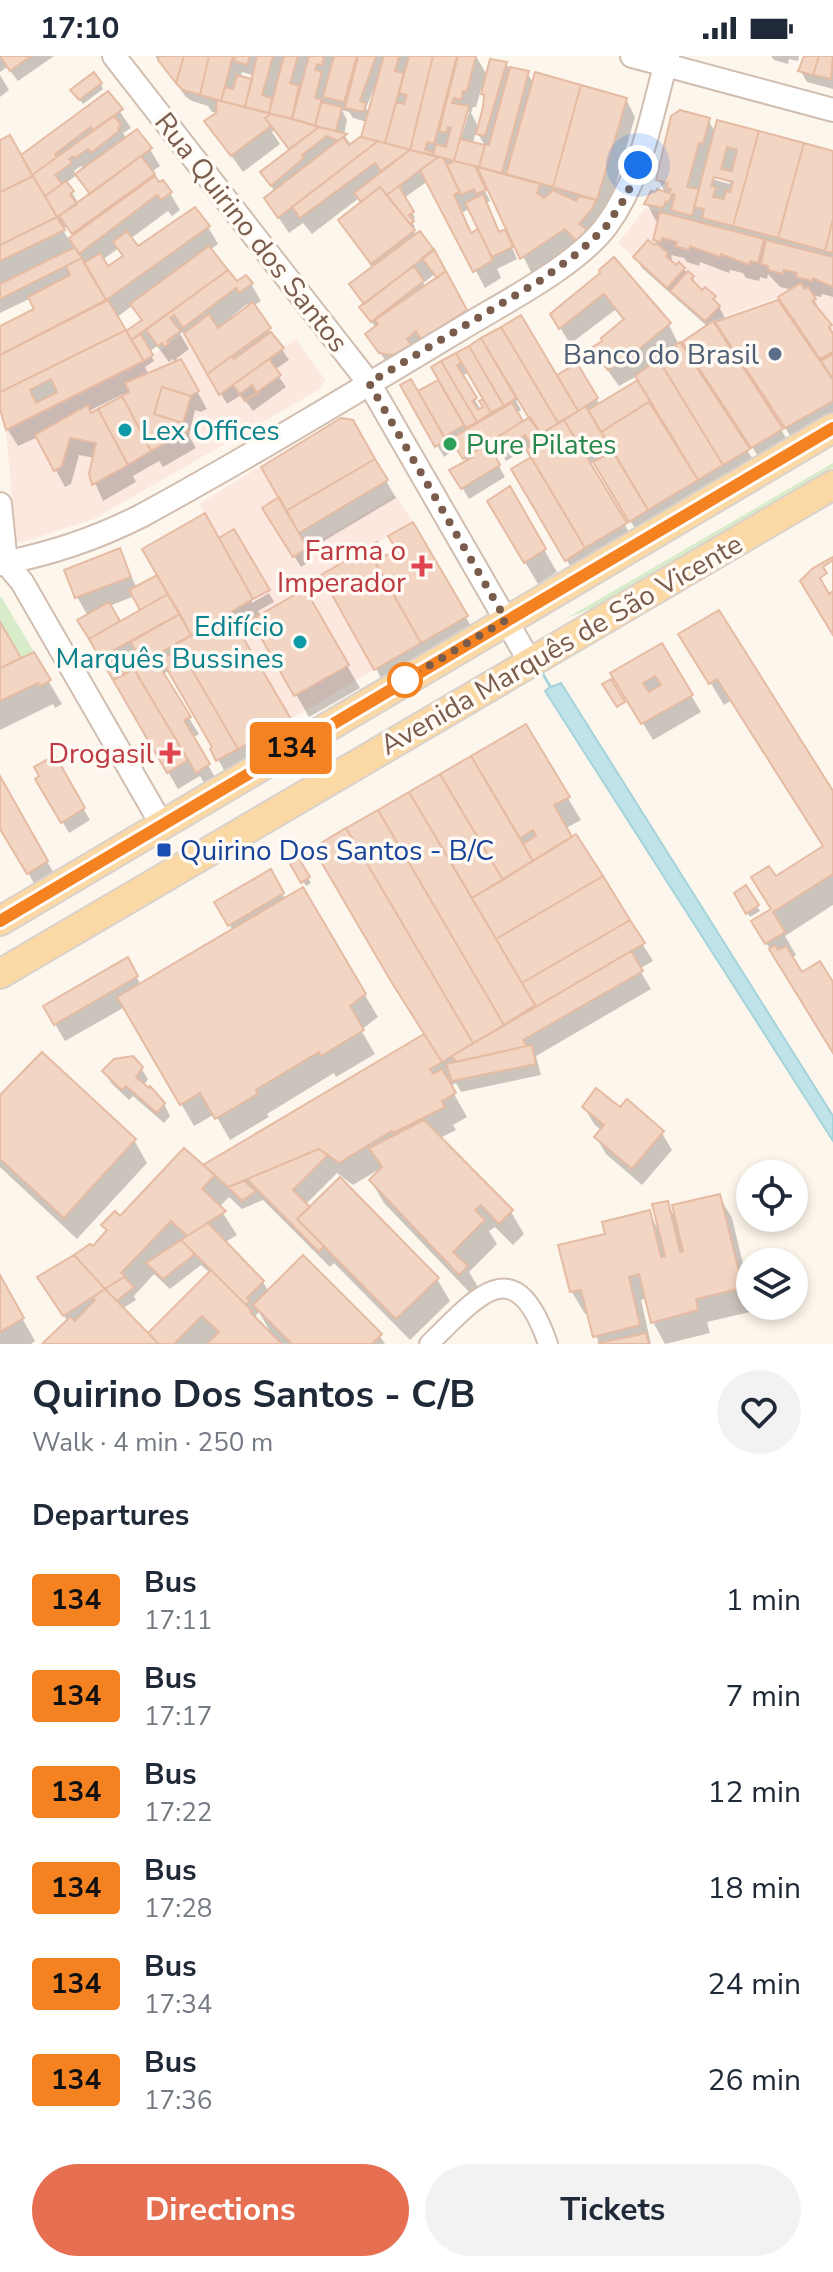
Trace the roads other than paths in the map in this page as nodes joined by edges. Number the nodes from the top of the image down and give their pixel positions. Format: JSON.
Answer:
{"nodes":[{"id":1,"x":114,"y":56,"type":"edge"},
{"id":2,"x":632,"y":56,"type":"edge"},
{"id":3,"x":667,"y":60,"type":"edge"},
{"id":4,"x":833,"y":110,"type":"edge"},
{"id":5,"x":369,"y":383,"type":"junction"},
{"id":6,"x":833,"y":428,"type":"edge"},
{"id":7,"x":833,"y":485,"type":"edge"},
{"id":8,"x":0,"y":504,"type":"edge"},
{"id":9,"x":3,"y":563,"type":"edge"},
{"id":10,"x":506,"y":620,"type":"junction"},
{"id":11,"x":530,"y":662,"type":"junction"},
{"id":12,"x":162,"y":825,"type":"junction"},
{"id":13,"x":0,"y":921,"type":"edge"},
{"id":14,"x":0,"y":974,"type":"edge"},
{"id":15,"x":429,"y":1344,"type":"edge"},
{"id":16,"x":548,"y":1344,"type":"edge"}],
"edges":[{"from":1,"to":5,"type":"street","name":"Rua Quirino dos Santos"},
{"from":2,"to":3,"type":"street"},
{"from":3,"to":4,"type":"street"},
{"from":3,"to":5,"type":"street"},
{"from":5,"to":9,"type":"street"},
{"from":5,"to":10,"type":"street","name":"Rua Quirino dos Santos"},
{"from":6,"to":10,"type":"main road","name":"Avenida Marquês de São Vicente"},
{"from":7,"to":11,"type":"main road","name":"Avenida Marquês de São Vicente"},
{"from":8,"to":9,"type":"street"},
{"from":9,"to":12,"type":"street"},
{"from":10,"to":11,"type":"street","name":"Rua Quirino dos Santos"},
{"from":10,"to":12,"type":"main road","name":"Avenida Marquês de São Vicente"},
{"from":11,"to":14,"type":"main road","name":"Avenida Marquês de São Vicente"},
{"from":12,"to":13,"type":"main road","name":"Avenida Marquês de São Vicente"},
{"from":15,"to":16,"type":"street"}]}
